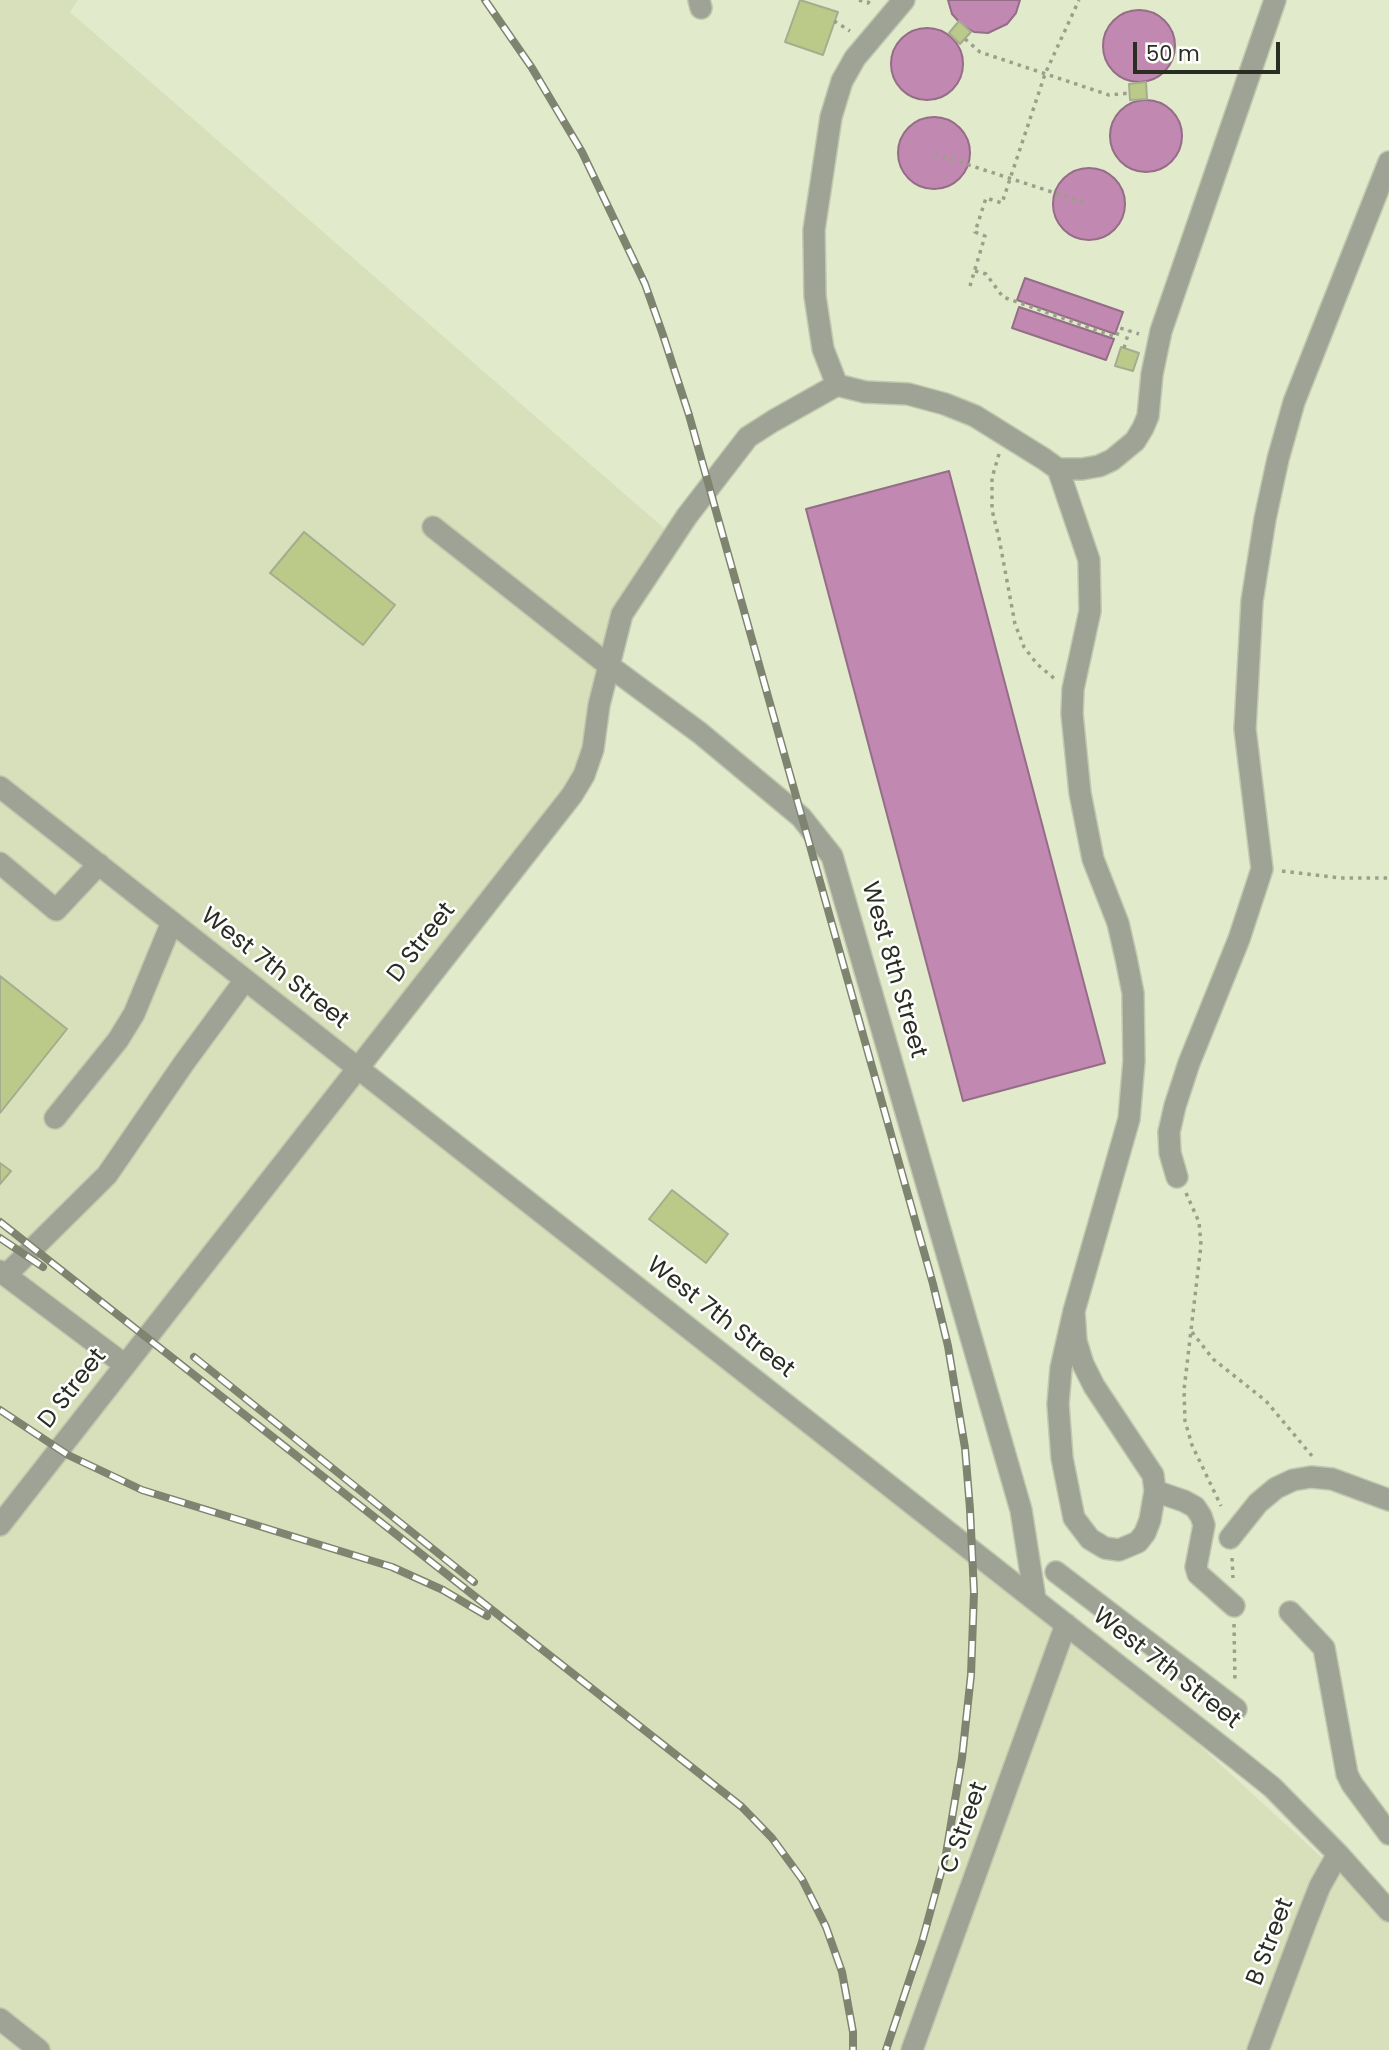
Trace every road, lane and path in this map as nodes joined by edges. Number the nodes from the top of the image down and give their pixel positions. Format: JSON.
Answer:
{"nodes":[{"id":1,"x":859,"y":0,"type":"edge"},
{"id":2,"x":870,"y":0,"type":"edge"},
{"id":3,"x":904,"y":0,"type":"edge"},
{"id":4,"x":1079,"y":0,"type":"edge"},
{"id":5,"x":1275,"y":0,"type":"edge"},
{"id":6,"x":965,"y":39,"type":"dead end"},
{"id":7,"x":1045,"y":74,"type":"junction"},
{"id":8,"x":1130,"y":93,"type":"dead end"},
{"id":9,"x":935,"y":154,"type":"dead end"},
{"id":10,"x":1389,"y":162,"type":"edge"},
{"id":11,"x":1010,"y":179,"type":"junction"},
{"id":12,"x":1089,"y":204,"type":"dead end"},
{"id":13,"x":975,"y":271,"type":"junction"},
{"id":14,"x":970,"y":286,"type":"dead end"},
{"id":15,"x":1129,"y":331,"type":"junction"},
{"id":16,"x":1158,"y":341,"type":"junction"},
{"id":17,"x":1124,"y":348,"type":"dead end"},
{"id":18,"x":837,"y":386,"type":"junction"},
{"id":19,"x":1009,"y":437,"type":"junction"},
{"id":20,"x":1058,"y":469,"type":"junction"},
{"id":21,"x":433,"y":527,"type":"dead end"},
{"id":22,"x":608,"y":665,"type":"junction"},
{"id":23,"x":1073,"y":689,"type":"junction"},
{"id":24,"x":0,"y":786,"type":"edge"},
{"id":25,"x":0,"y":863,"type":"edge"},
{"id":26,"x":99,"y":864,"type":"junction"},
{"id":27,"x":1262,"y":869,"type":"junction"},
{"id":28,"x":1389,"y":878,"type":"edge"},
{"id":29,"x":172,"y":922,"type":"junction"},
{"id":30,"x":245,"y":980,"type":"junction"},
{"id":31,"x":358,"y":1068,"type":"junction"},
{"id":32,"x":55,"y":1118,"type":"dead end"},
{"id":33,"x":1177,"y":1177,"type":"joint"},
{"id":34,"x":3,"y":1273,"type":"edge"},
{"id":35,"x":1074,"y":1311,"type":"junction"},
{"id":36,"x":1191,"y":1331,"type":"junction"},
{"id":37,"x":125,"y":1365,"type":"junction"},
{"id":38,"x":1332,"y":1479,"type":"junction"},
{"id":39,"x":1154,"y":1491,"type":"junction"},
{"id":40,"x":1389,"y":1500,"type":"edge"},
{"id":41,"x":0,"y":1525,"type":"edge"},
{"id":42,"x":1230,"y":1538,"type":"junction"},
{"id":43,"x":1056,"y":1572,"type":"dead end"},
{"id":44,"x":1035,"y":1599,"type":"junction"},
{"id":45,"x":1234,"y":1606,"type":"junction"},
{"id":46,"x":1290,"y":1612,"type":"dead end"},
{"id":47,"x":1066,"y":1623,"type":"junction"},
{"id":48,"x":1236,"y":1709,"type":"joint"},
{"id":49,"x":1389,"y":1834,"type":"edge"},
{"id":50,"x":1338,"y":1854,"type":"junction"},
{"id":51,"x":1389,"y":1911,"type":"edge"},
{"id":52,"x":0,"y":2019,"type":"edge"},
{"id":53,"x":39,"y":2050,"type":"edge"},
{"id":54,"x":912,"y":2050,"type":"edge"},
{"id":55,"x":1258,"y":2050,"type":"edge"}],
"edges":[{"from":1,"to":2,"type":"path"},
{"from":3,"to":18,"type":"street"},
{"from":4,"to":7,"type":"path"},
{"from":5,"to":16,"type":"street"},
{"from":6,"to":7,"type":"path"},
{"from":7,"to":8,"type":"path"},
{"from":7,"to":11,"type":"path"},
{"from":9,"to":11,"type":"path"},
{"from":10,"to":27,"type":"street"},
{"from":11,"to":12,"type":"path"},
{"from":11,"to":13,"type":"path"},
{"from":13,"to":14,"type":"path"},
{"from":13,"to":15,"type":"path"},
{"from":15,"to":16,"type":"path"},
{"from":15,"to":17,"type":"path"},
{"from":16,"to":20,"type":"street"},
{"from":18,"to":19,"type":"street"},
{"from":18,"to":22,"type":"street","name":"D Street"},
{"from":19,"to":20,"type":"street"},
{"from":19,"to":23,"type":"path"},
{"from":20,"to":23,"type":"street"},
{"from":21,"to":22,"type":"street","name":"West 8th Street"},
{"from":22,"to":31,"type":"street","name":"D Street"},
{"from":22,"to":44,"type":"street","name":"West 8th Street"},
{"from":23,"to":35,"type":"street"},
{"from":24,"to":26,"type":"street","name":"West 7th Street"},
{"from":25,"to":26,"type":"street"},
{"from":26,"to":29,"type":"street","name":"West 7th Street"},
{"from":27,"to":28,"type":"path"},
{"from":27,"to":33,"type":"street"},
{"from":29,"to":30,"type":"street","name":"West 7th Street"},
{"from":29,"to":32,"type":"street"},
{"from":30,"to":31,"type":"street","name":"West 7th Street"},
{"from":30,"to":34,"type":"street"},
{"from":31,"to":37,"type":"street","name":"D Street"},
{"from":31,"to":44,"type":"street","name":"West 7th Street"},
{"from":33,"to":36,"type":"path"},
{"from":34,"to":37,"type":"street"},
{"from":35,"to":39,"type":"street"},
{"from":35,"to":39,"type":"street"},
{"from":36,"to":38,"type":"path"},
{"from":36,"to":42,"type":"path"},
{"from":37,"to":41,"type":"street","name":"D Street"},
{"from":38,"to":40,"type":"street"},
{"from":38,"to":42,"type":"street"},
{"from":39,"to":45,"type":"street"},
{"from":42,"to":45,"type":"path"},
{"from":43,"to":48,"type":"street"},
{"from":44,"to":47,"type":"street","name":"West 7th Street"},
{"from":45,"to":48,"type":"path"},
{"from":46,"to":49,"type":"street"},
{"from":47,"to":50,"type":"street","name":"West 7th Street"},
{"from":47,"to":54,"type":"street","name":"C Street"},
{"from":50,"to":51,"type":"street","name":"West 7th Street"},
{"from":50,"to":55,"type":"street","name":"B Street"},
{"from":52,"to":53,"type":"street"}]}
